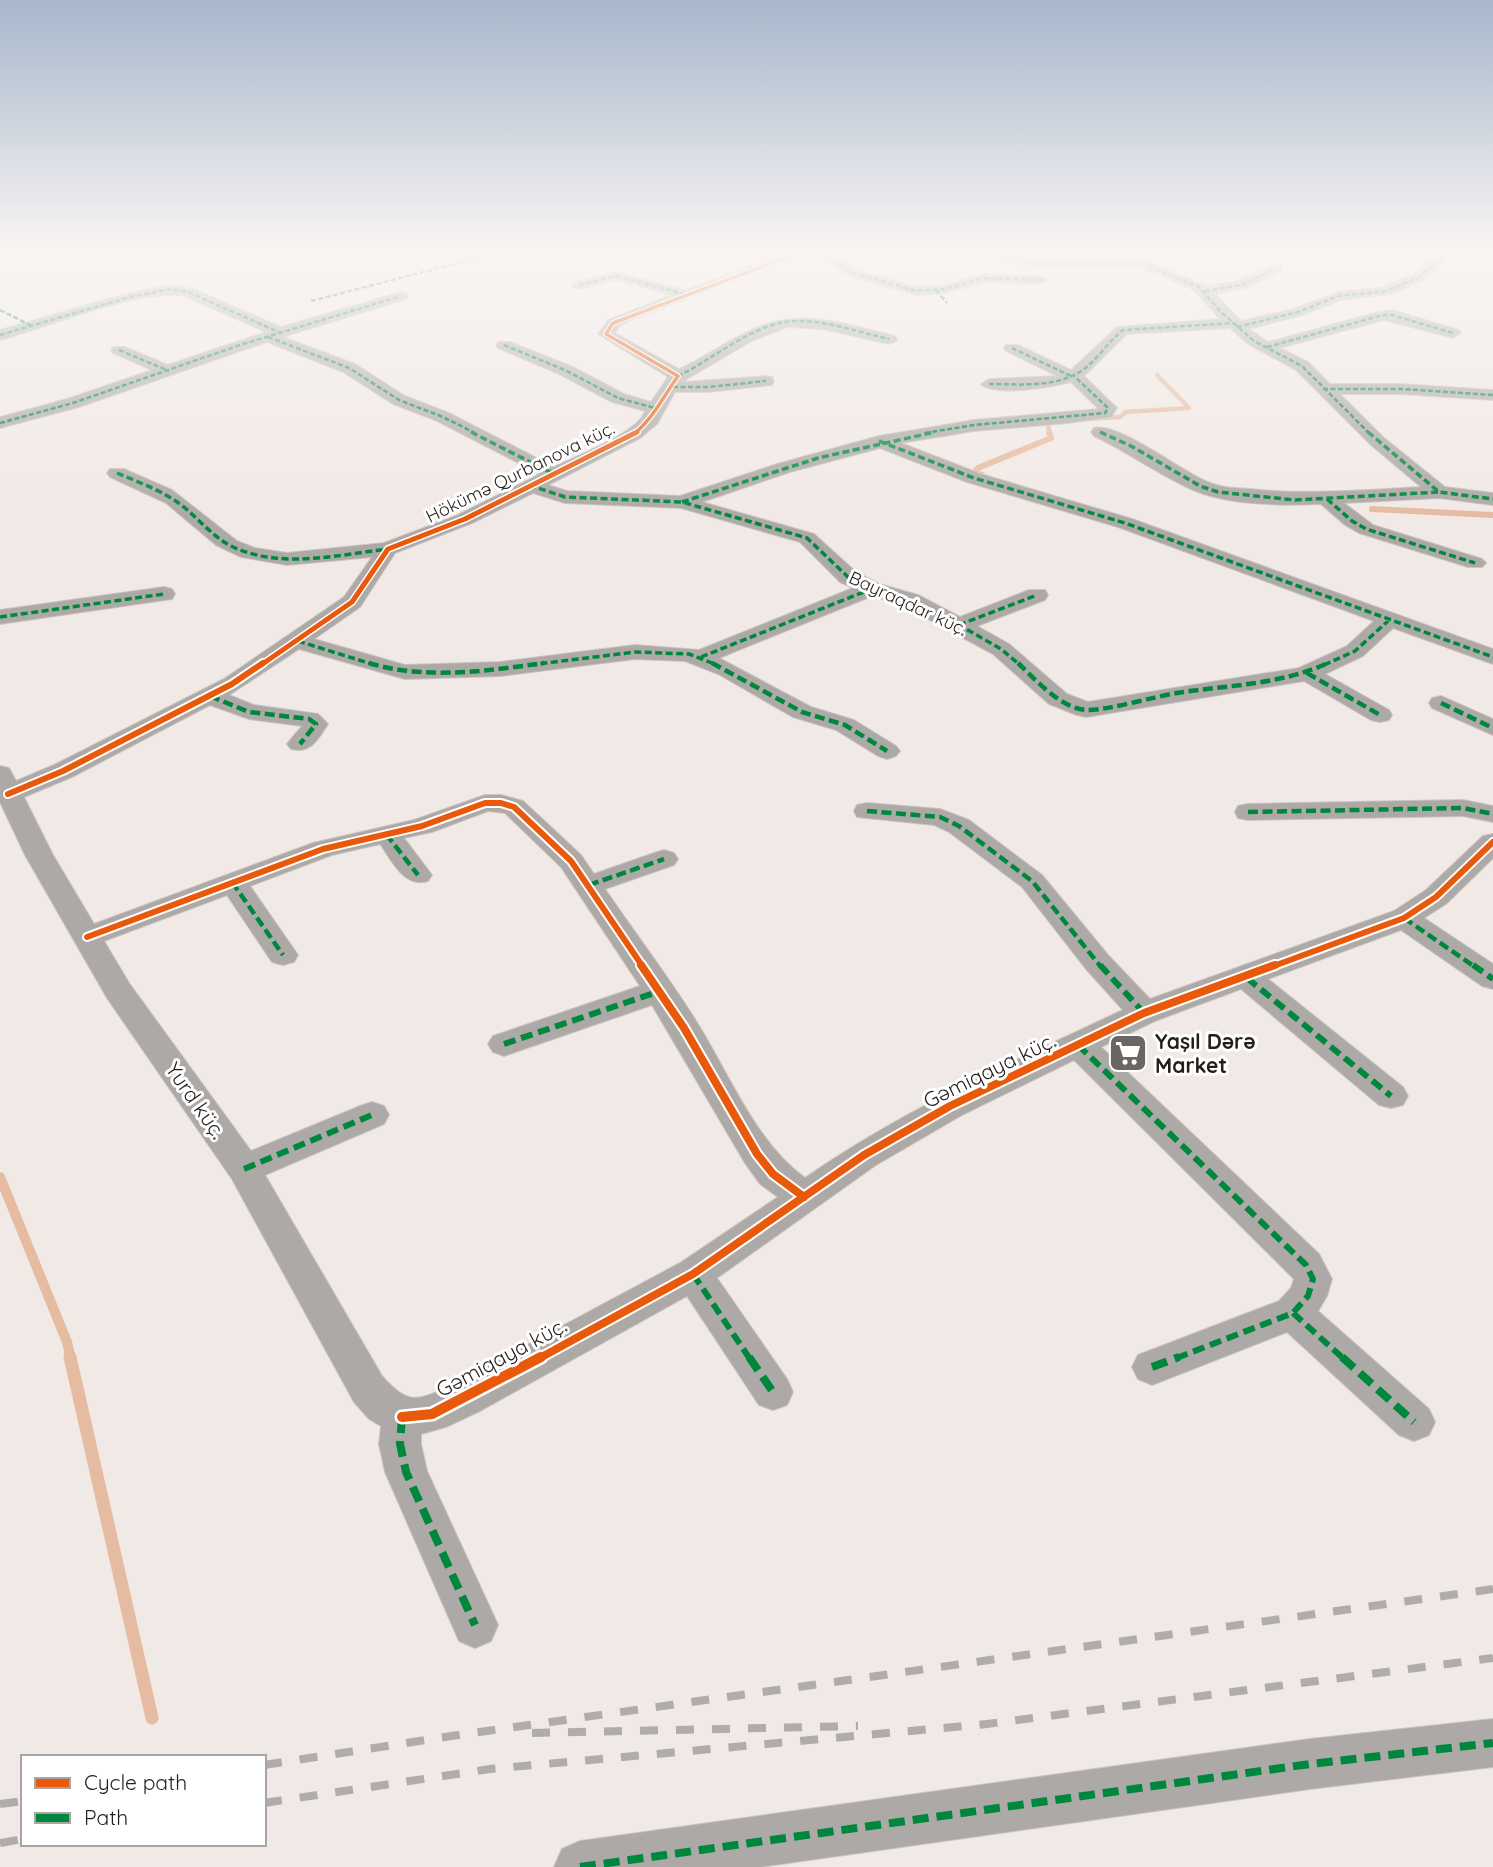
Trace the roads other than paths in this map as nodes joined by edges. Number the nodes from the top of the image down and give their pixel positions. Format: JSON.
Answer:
{"nodes":[{"id":1,"x":256,"y":341,"type":"edge"},
{"id":2,"x":288,"y":341,"type":"edge"},
{"id":3,"x":616,"y":341,"type":"edge"},
{"id":4,"x":751,"y":341,"type":"edge"},
{"id":5,"x":1111,"y":341,"type":"edge"},
{"id":6,"x":1258,"y":341,"type":"edge"},
{"id":7,"x":1288,"y":341,"type":"edge"},
{"id":8,"x":504,"y":345,"type":"dead end"},
{"id":9,"x":1267,"y":347,"type":"junction"},
{"id":10,"x":1012,"y":348,"type":"dead end"},
{"id":11,"x":119,"y":351,"type":"dead end"},
{"id":12,"x":169,"y":371,"type":"junction"},
{"id":13,"x":1074,"y":376,"type":"junction"},
{"id":14,"x":675,"y":381,"type":"junction"},
{"id":15,"x":766,"y":381,"type":"dead end"},
{"id":16,"x":989,"y":384,"type":"dead end"},
{"id":17,"x":1323,"y":389,"type":"junction"},
{"id":18,"x":1493,"y":395,"type":"edge"},
{"id":19,"x":655,"y":408,"type":"junction"},
{"id":20,"x":0,"y":423,"type":"edge"},
{"id":21,"x":1100,"y":432,"type":"dead end"},
{"id":22,"x":879,"y":441,"type":"junction"},
{"id":23,"x":117,"y":473,"type":"dead end"},
{"id":24,"x":552,"y":473,"type":"junction"},
{"id":25,"x":529,"y":485,"type":"junction"},
{"id":26,"x":1439,"y":492,"type":"junction"},
{"id":27,"x":1327,"y":499,"type":"junction"},
{"id":28,"x":1493,"y":499,"type":"edge"},
{"id":29,"x":682,"y":502,"type":"junction"},
{"id":30,"x":388,"y":549,"type":"junction"},
{"id":31,"x":1475,"y":563,"type":"dead end"},
{"id":32,"x":871,"y":589,"type":"junction"},
{"id":33,"x":163,"y":594,"type":"dead end"},
{"id":34,"x":1037,"y":596,"type":"dead end"},
{"id":35,"x":0,"y":617,"type":"edge"},
{"id":36,"x":1388,"y":621,"type":"junction"},
{"id":37,"x":959,"y":625,"type":"junction"},
{"id":38,"x":298,"y":641,"type":"junction"},
{"id":39,"x":701,"y":657,"type":"junction"},
{"id":40,"x":1493,"y":657,"type":"edge"},
{"id":41,"x":1307,"y":673,"type":"junction"},
{"id":42,"x":209,"y":696,"type":"junction"},
{"id":43,"x":1441,"y":703,"type":"dead end"},
{"id":44,"x":1380,"y":715,"type":"dead end"},
{"id":45,"x":1493,"y":728,"type":"edge"},
{"id":46,"x":300,"y":744,"type":"dead end"},
{"id":47,"x":887,"y":751,"type":"dead end"},
{"id":48,"x":4,"y":784,"type":"edge"},
{"id":49,"x":867,"y":811,"type":"dead end"},
{"id":50,"x":1248,"y":812,"type":"dead end"},
{"id":51,"x":1493,"y":814,"type":"edge"},
{"id":52,"x":387,"y":834,"type":"junction"},
{"id":53,"x":1493,"y":842,"type":"edge"},
{"id":54,"x":664,"y":859,"type":"dead end"},
{"id":55,"x":418,"y":875,"type":"dead end"},
{"id":56,"x":232,"y":882,"type":"junction"},
{"id":57,"x":589,"y":885,"type":"junction"},
{"id":58,"x":1404,"y":918,"type":"junction"},
{"id":59,"x":87,"y":937,"type":"junction"},
{"id":60,"x":283,"y":955,"type":"dead end"},
{"id":61,"x":1247,"y":978,"type":"junction"},
{"id":62,"x":1493,"y":979,"type":"edge"},
{"id":63,"x":660,"y":991,"type":"junction"},
{"id":64,"x":1144,"y":1013,"type":"junction"},
{"id":65,"x":504,"y":1044,"type":"dead end"},
{"id":66,"x":1079,"y":1045,"type":"junction"},
{"id":67,"x":1391,"y":1096,"type":"dead end"},
{"id":68,"x":372,"y":1115,"type":"dead end"},
{"id":69,"x":244,"y":1170,"type":"junction"},
{"id":70,"x":804,"y":1197,"type":"junction"},
{"id":71,"x":692,"y":1274,"type":"junction"},
{"id":72,"x":1293,"y":1313,"type":"junction"},
{"id":73,"x":1152,"y":1367,"type":"dead end"},
{"id":74,"x":773,"y":1392,"type":"dead end"},
{"id":75,"x":402,"y":1417,"type":"junction"},
{"id":76,"x":1414,"y":1422,"type":"dead end"},
{"id":77,"x":475,"y":1625,"type":"dead end"},
{"id":78,"x":1493,"y":1744,"type":"edge"},
{"id":79,"x":607,"y":1865,"type":"edge"}],
"edges":[{"from":1,"to":12,"type":"street"},
{"from":2,"to":24,"type":"street"},
{"from":3,"to":14,"type":"street"},
{"from":4,"to":14,"type":"street"},
{"from":5,"to":13,"type":"street"},
{"from":6,"to":9,"type":"street"},
{"from":7,"to":9,"type":"street"},
{"from":8,"to":19,"type":"street"},
{"from":9,"to":17,"type":"street"},
{"from":10,"to":13,"type":"street"},
{"from":11,"to":12,"type":"street"},
{"from":12,"to":20,"type":"street"},
{"from":13,"to":16,"type":"street"},
{"from":13,"to":22,"type":"street"},
{"from":14,"to":15,"type":"street"},
{"from":14,"to":19,"type":"street","name":"Hökümə Qurbanova küç."},
{"from":17,"to":18,"type":"street"},
{"from":17,"to":26,"type":"street"},
{"from":19,"to":24,"type":"street","name":"Hökümə Qurbanova küç."},
{"from":21,"to":27,"type":"street"},
{"from":22,"to":29,"type":"street"},
{"from":22,"to":36,"type":"street"},
{"from":23,"to":30,"type":"street","name":"Hökümə Qurbanova küç."},
{"from":24,"to":25,"type":"street","name":"Hökümə Qurbanova küç."},
{"from":25,"to":29,"type":"street","name":"Bayraqdar küç."},
{"from":25,"to":30,"type":"street","name":"Hökümə Qurbanova küç."},
{"from":26,"to":27,"type":"street"},
{"from":26,"to":28,"type":"street"},
{"from":27,"to":31,"type":"street"},
{"from":29,"to":32,"type":"street","name":"Bayraqdar küç."},
{"from":30,"to":38,"type":"street"},
{"from":32,"to":37,"type":"street","name":"Bayraqdar küç."},
{"from":32,"to":39,"type":"street"},
{"from":33,"to":35,"type":"street"},
{"from":34,"to":37,"type":"street"},
{"from":36,"to":40,"type":"street"},
{"from":36,"to":41,"type":"street","name":"Bayraqdar küç."},
{"from":37,"to":41,"type":"street","name":"Bayraqdar küç."},
{"from":38,"to":39,"type":"street"},
{"from":38,"to":42,"type":"street"},
{"from":39,"to":47,"type":"street"},
{"from":41,"to":44,"type":"street"},
{"from":42,"to":46,"type":"street"},
{"from":42,"to":48,"type":"street"},
{"from":43,"to":45,"type":"street"},
{"from":48,"to":59,"type":"street","name":"Yurd küç."},
{"from":49,"to":64,"type":"street"},
{"from":50,"to":51,"type":"street"},
{"from":52,"to":55,"type":"street"},
{"from":52,"to":56,"type":"street"},
{"from":52,"to":57,"type":"street"},
{"from":53,"to":58,"type":"street","name":"Gəmiqaya küç."},
{"from":54,"to":57,"type":"street"},
{"from":56,"to":59,"type":"street"},
{"from":56,"to":60,"type":"street"},
{"from":57,"to":63,"type":"street"},
{"from":58,"to":61,"type":"street","name":"Gəmiqaya küç."},
{"from":58,"to":62,"type":"street"},
{"from":59,"to":69,"type":"street","name":"Yurd küç."},
{"from":61,"to":64,"type":"street","name":"Gəmiqaya küç."},
{"from":61,"to":67,"type":"street"},
{"from":63,"to":65,"type":"street"},
{"from":63,"to":70,"type":"street"},
{"from":64,"to":66,"type":"street","name":"Gəmiqaya küç."},
{"from":66,"to":70,"type":"street","name":"Gəmiqaya küç."},
{"from":66,"to":72,"type":"street"},
{"from":68,"to":69,"type":"street"},
{"from":69,"to":75,"type":"street","name":"Yurd küç."},
{"from":70,"to":71,"type":"street","name":"Gəmiqaya küç."},
{"from":71,"to":74,"type":"street"},
{"from":71,"to":75,"type":"street","name":"Gəmiqaya küç."},
{"from":72,"to":73,"type":"street"},
{"from":72,"to":76,"type":"street"},
{"from":75,"to":77,"type":"street"},
{"from":78,"to":79,"type":"street"}]}
